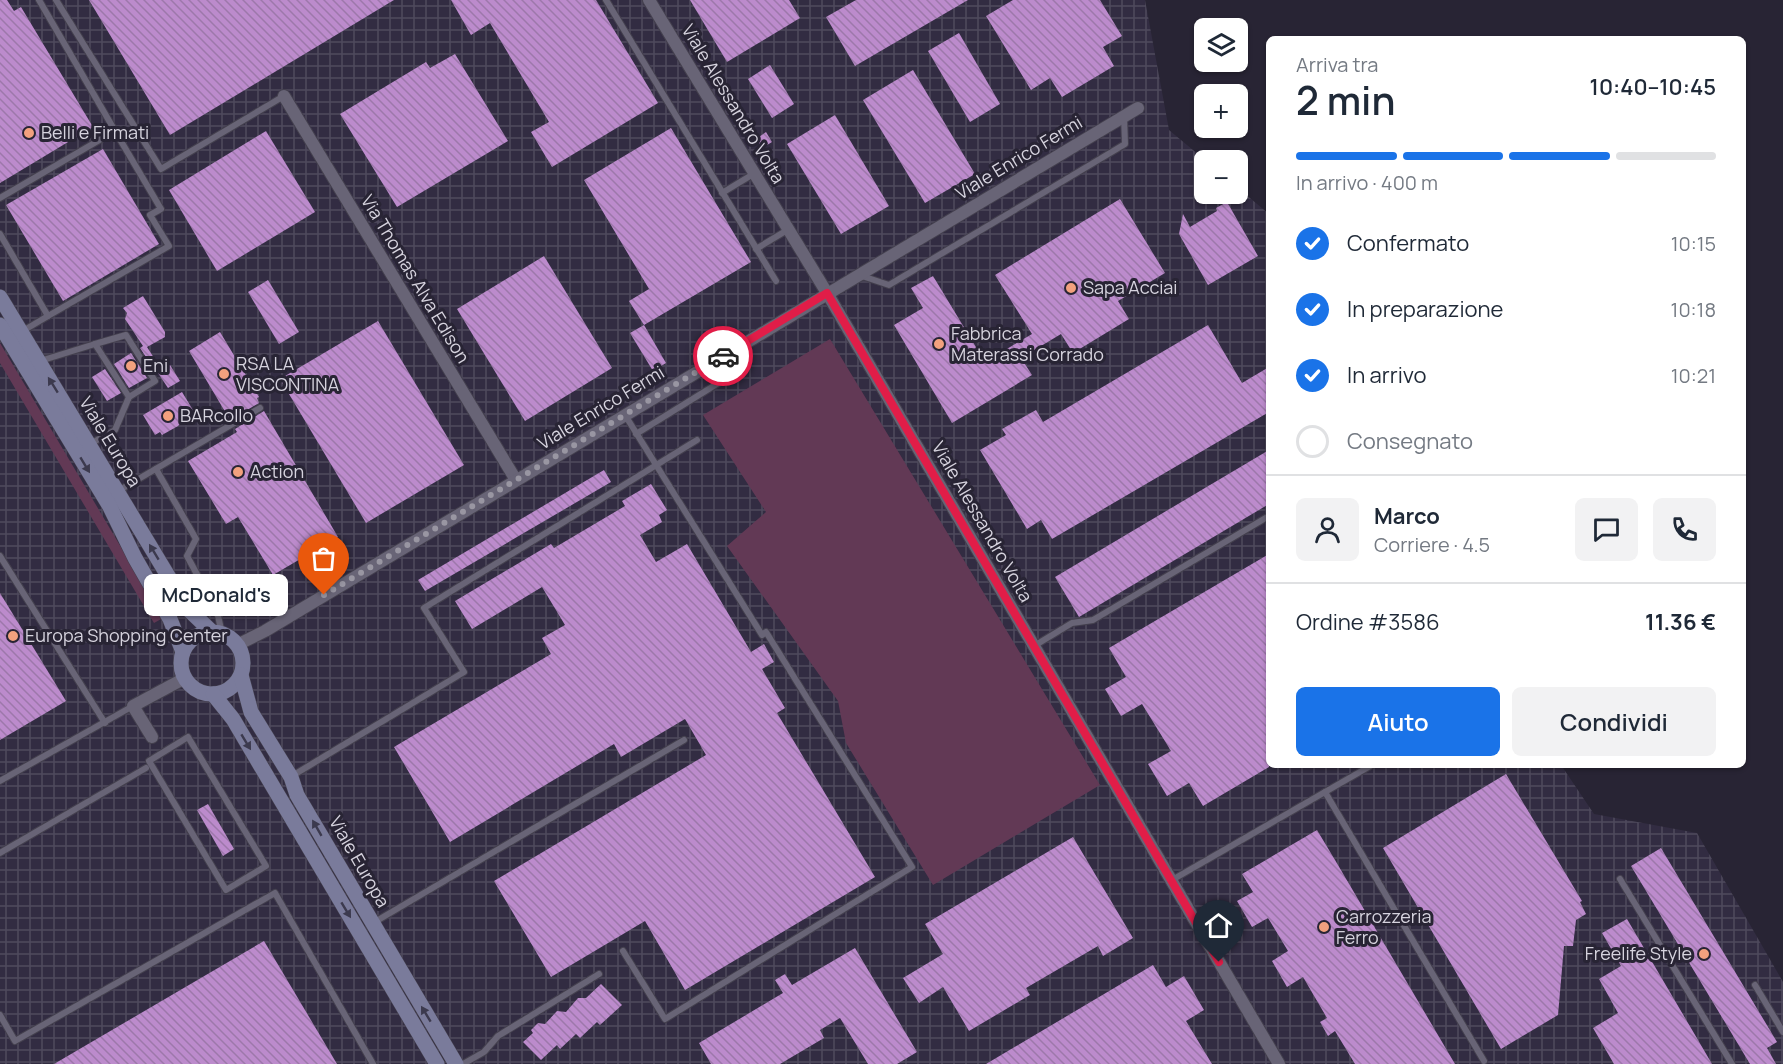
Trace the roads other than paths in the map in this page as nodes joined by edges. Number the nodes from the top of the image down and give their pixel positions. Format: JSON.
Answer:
{"nodes":[{"id":1,"x":39,"y":0,"type":"edge"},
{"id":2,"x":56,"y":0,"type":"edge"},
{"id":3,"x":606,"y":0,"type":"edge"},
{"id":4,"x":649,"y":0,"type":"edge"},
{"id":5,"x":284,"y":96,"type":"joint"},
{"id":6,"x":1138,"y":108,"type":"dead end"},
{"id":7,"x":1124,"y":116,"type":"junction"},
{"id":8,"x":116,"y":131,"type":"junction"},
{"id":9,"x":755,"y":173,"type":"junction"},
{"id":10,"x":722,"y":193,"type":"junction"},
{"id":11,"x":0,"y":198,"type":"edge"},
{"id":12,"x":789,"y":229,"type":"junction"},
{"id":13,"x":0,"y":234,"type":"edge"},
{"id":14,"x":756,"y":249,"type":"junction"},
{"id":15,"x":859,"y":274,"type":"junction"},
{"id":16,"x":776,"y":281,"type":"dead end"},
{"id":17,"x":827,"y":293,"type":"junction"},
{"id":18,"x":0,"y":297,"type":"edge"},
{"id":19,"x":48,"y":316,"type":"junction"},
{"id":20,"x":0,"y":325,"type":"edge"},
{"id":21,"x":21,"y":332,"type":"junction"},
{"id":22,"x":95,"y":344,"type":"junction"},
{"id":23,"x":735,"y":349,"type":"junction"},
{"id":24,"x":38,"y":361,"type":"junction"},
{"id":25,"x":129,"y":397,"type":"junction"},
{"id":26,"x":260,"y":408,"type":"dead end"},
{"id":27,"x":625,"y":415,"type":"junction"},
{"id":28,"x":636,"y":434,"type":"junction"},
{"id":29,"x":697,"y":440,"type":"dead end"},
{"id":30,"x":89,"y":444,"type":"junction"},
{"id":31,"x":656,"y":465,"type":"junction"},
{"id":32,"x":156,"y":469,"type":"junction"},
{"id":33,"x":516,"y":480,"type":"junction"},
{"id":34,"x":118,"y":492,"type":"junction"},
{"id":35,"x":1266,"y":518,"type":"edge"},
{"id":36,"x":0,"y":556,"type":"edge"},
{"id":37,"x":217,"y":633,"type":"junction"},
{"id":38,"x":237,"y":645,"type":"junction"},
{"id":39,"x":1034,"y":646,"type":"junction"},
{"id":40,"x":183,"y":652,"type":"junction"},
{"id":41,"x":241,"y":675,"type":"junction"},
{"id":42,"x":185,"y":678,"type":"junction"},
{"id":43,"x":213,"y":694,"type":"junction"},
{"id":44,"x":133,"y":706,"type":"junction"},
{"id":45,"x":105,"y":723,"type":"junction"},
{"id":46,"x":152,"y":737,"type":"joint"},
{"id":47,"x":684,"y":740,"type":"dead end"},
{"id":48,"x":161,"y":753,"type":"junction"},
{"id":49,"x":146,"y":768,"type":"dead end"},
{"id":50,"x":1367,"y":768,"type":"edge"},
{"id":51,"x":291,"y":777,"type":"junction"},
{"id":52,"x":0,"y":781,"type":"edge"},
{"id":53,"x":1325,"y":792,"type":"junction"},
{"id":54,"x":0,"y":853,"type":"edge"},
{"id":55,"x":1620,"y":879,"type":"dead end"},
{"id":56,"x":1172,"y":881,"type":"junction"},
{"id":57,"x":372,"y":923,"type":"junction"},
{"id":58,"x":623,"y":951,"type":"dead end"},
{"id":59,"x":599,"y":974,"type":"dead end"},
{"id":60,"x":1755,"y":985,"type":"dead end"},
{"id":61,"x":0,"y":1015,"type":"edge"},
{"id":62,"x":1783,"y":1032,"type":"edge"},
{"id":63,"x":1484,"y":1061,"type":"dead end"},
{"id":64,"x":373,"y":1064,"type":"edge"},
{"id":65,"x":437,"y":1064,"type":"edge"},
{"id":66,"x":456,"y":1064,"type":"edge"},
{"id":67,"x":463,"y":1064,"type":"edge"},
{"id":68,"x":1279,"y":1064,"type":"edge"},
{"id":69,"x":1732,"y":1064,"type":"edge"}],
"edges":[{"from":1,"to":8,"type":"lane"},
{"from":2,"to":5,"type":"lane"},
{"from":3,"to":10,"type":"lane"},
{"from":4,"to":9,"type":"street","name":"Viale Alessandro Volta"},
{"from":5,"to":33,"type":"street","name":"Via Thomas Alva Edison"},
{"from":6,"to":7,"type":"street","name":"Viale Enrico Fermi"},
{"from":7,"to":15,"type":"street","name":"Viale Enrico Fermi"},
{"from":7,"to":15,"type":"lane"},
{"from":8,"to":11,"type":"lane"},
{"from":8,"to":19,"type":"lane"},
{"from":9,"to":10,"type":"lane"},
{"from":9,"to":12,"type":"street","name":"Viale Alessandro Volta"},
{"from":10,"to":14,"type":"lane"},
{"from":12,"to":14,"type":"lane"},
{"from":12,"to":17,"type":"street","name":"Viale Alessandro Volta"},
{"from":13,"to":19,"type":"lane"},
{"from":14,"to":16,"type":"lane"},
{"from":15,"to":17,"type":"street","name":"Viale Enrico Fermi"},
{"from":17,"to":23,"type":"street","name":"Viale Enrico Fermi"},
{"from":17,"to":39,"type":"street","name":"Viale Alessandro Volta"},
{"from":18,"to":21,"type":"main road","name":"Viale Europa"},
{"from":19,"to":21,"type":"lane"},
{"from":20,"to":40,"type":"main road","name":"Viale Europa","one_way":true},
{"from":21,"to":24,"type":"main road","name":"Viale Europa"},
{"from":22,"to":24,"type":"lane"},
{"from":22,"to":25,"type":"lane"},
{"from":22,"to":25,"type":"lane"},
{"from":23,"to":27,"type":"street","name":"Viale Enrico Fermi"},
{"from":23,"to":28,"type":"lane"},
{"from":30,"to":24,"type":"main road","name":"Viale Europa","one_way":true},
{"from":25,"to":30,"type":"lane"},
{"from":26,"to":32,"type":"lane"},
{"from":27,"to":28,"type":"lane"},
{"from":27,"to":33,"type":"street","name":"Viale Enrico Fermi"},
{"from":28,"to":31,"type":"lane"},
{"from":29,"to":31,"type":"lane"},
{"from":30,"to":34,"type":"main road","name":"Viale Europa"},
{"from":31,"to":51,"type":"lane"},
{"from":31,"to":58,"type":"lane"},
{"from":32,"to":34,"type":"lane"},
{"from":32,"to":37,"type":"lane"},
{"from":33,"to":38,"type":"street","name":"Viale Enrico Fermi"},
{"from":37,"to":34,"type":"main road","name":"Viale Europa","one_way":true},
{"from":35,"to":39,"type":"lane"},
{"from":36,"to":45,"type":"lane"},
{"from":37,"to":38,"type":"main road"},
{"from":37,"to":40,"type":"main road"},
{"from":38,"to":41,"type":"main road"},
{"from":39,"to":56,"type":"street","name":"Viale Alessandro Volta"},
{"from":40,"to":42,"type":"main road"},
{"from":41,"to":43,"type":"main road"},
{"from":41,"to":51,"type":"main road","name":"Viale Europa"},
{"from":42,"to":43,"type":"main road"},
{"from":42,"to":44,"type":"street"},
{"from":43,"to":65,"type":"main road","name":"Viale Europa","one_way":true},
{"from":44,"to":45,"type":"lane"},
{"from":44,"to":46,"type":"street"},
{"from":45,"to":52,"type":"lane"},
{"from":46,"to":48,"type":"lane"},
{"from":47,"to":57,"type":"lane"},
{"from":48,"to":48,"type":"lane"},
{"from":49,"to":54,"type":"lane"},
{"from":50,"to":53,"type":"lane"},
{"from":57,"to":51,"type":"main road","name":"Viale Europa","one_way":true},
{"from":53,"to":56,"type":"lane"},
{"from":53,"to":63,"type":"lane"},
{"from":55,"to":69,"type":"lane"},
{"from":56,"to":68,"type":"street","name":"Viale Alessandro Volta"},
{"from":66,"to":57,"type":"main road","name":"Viale Europa","one_way":true},
{"from":59,"to":67,"type":"lane"},
{"from":60,"to":62,"type":"lane"},
{"from":61,"to":64,"type":"lane"}]}
